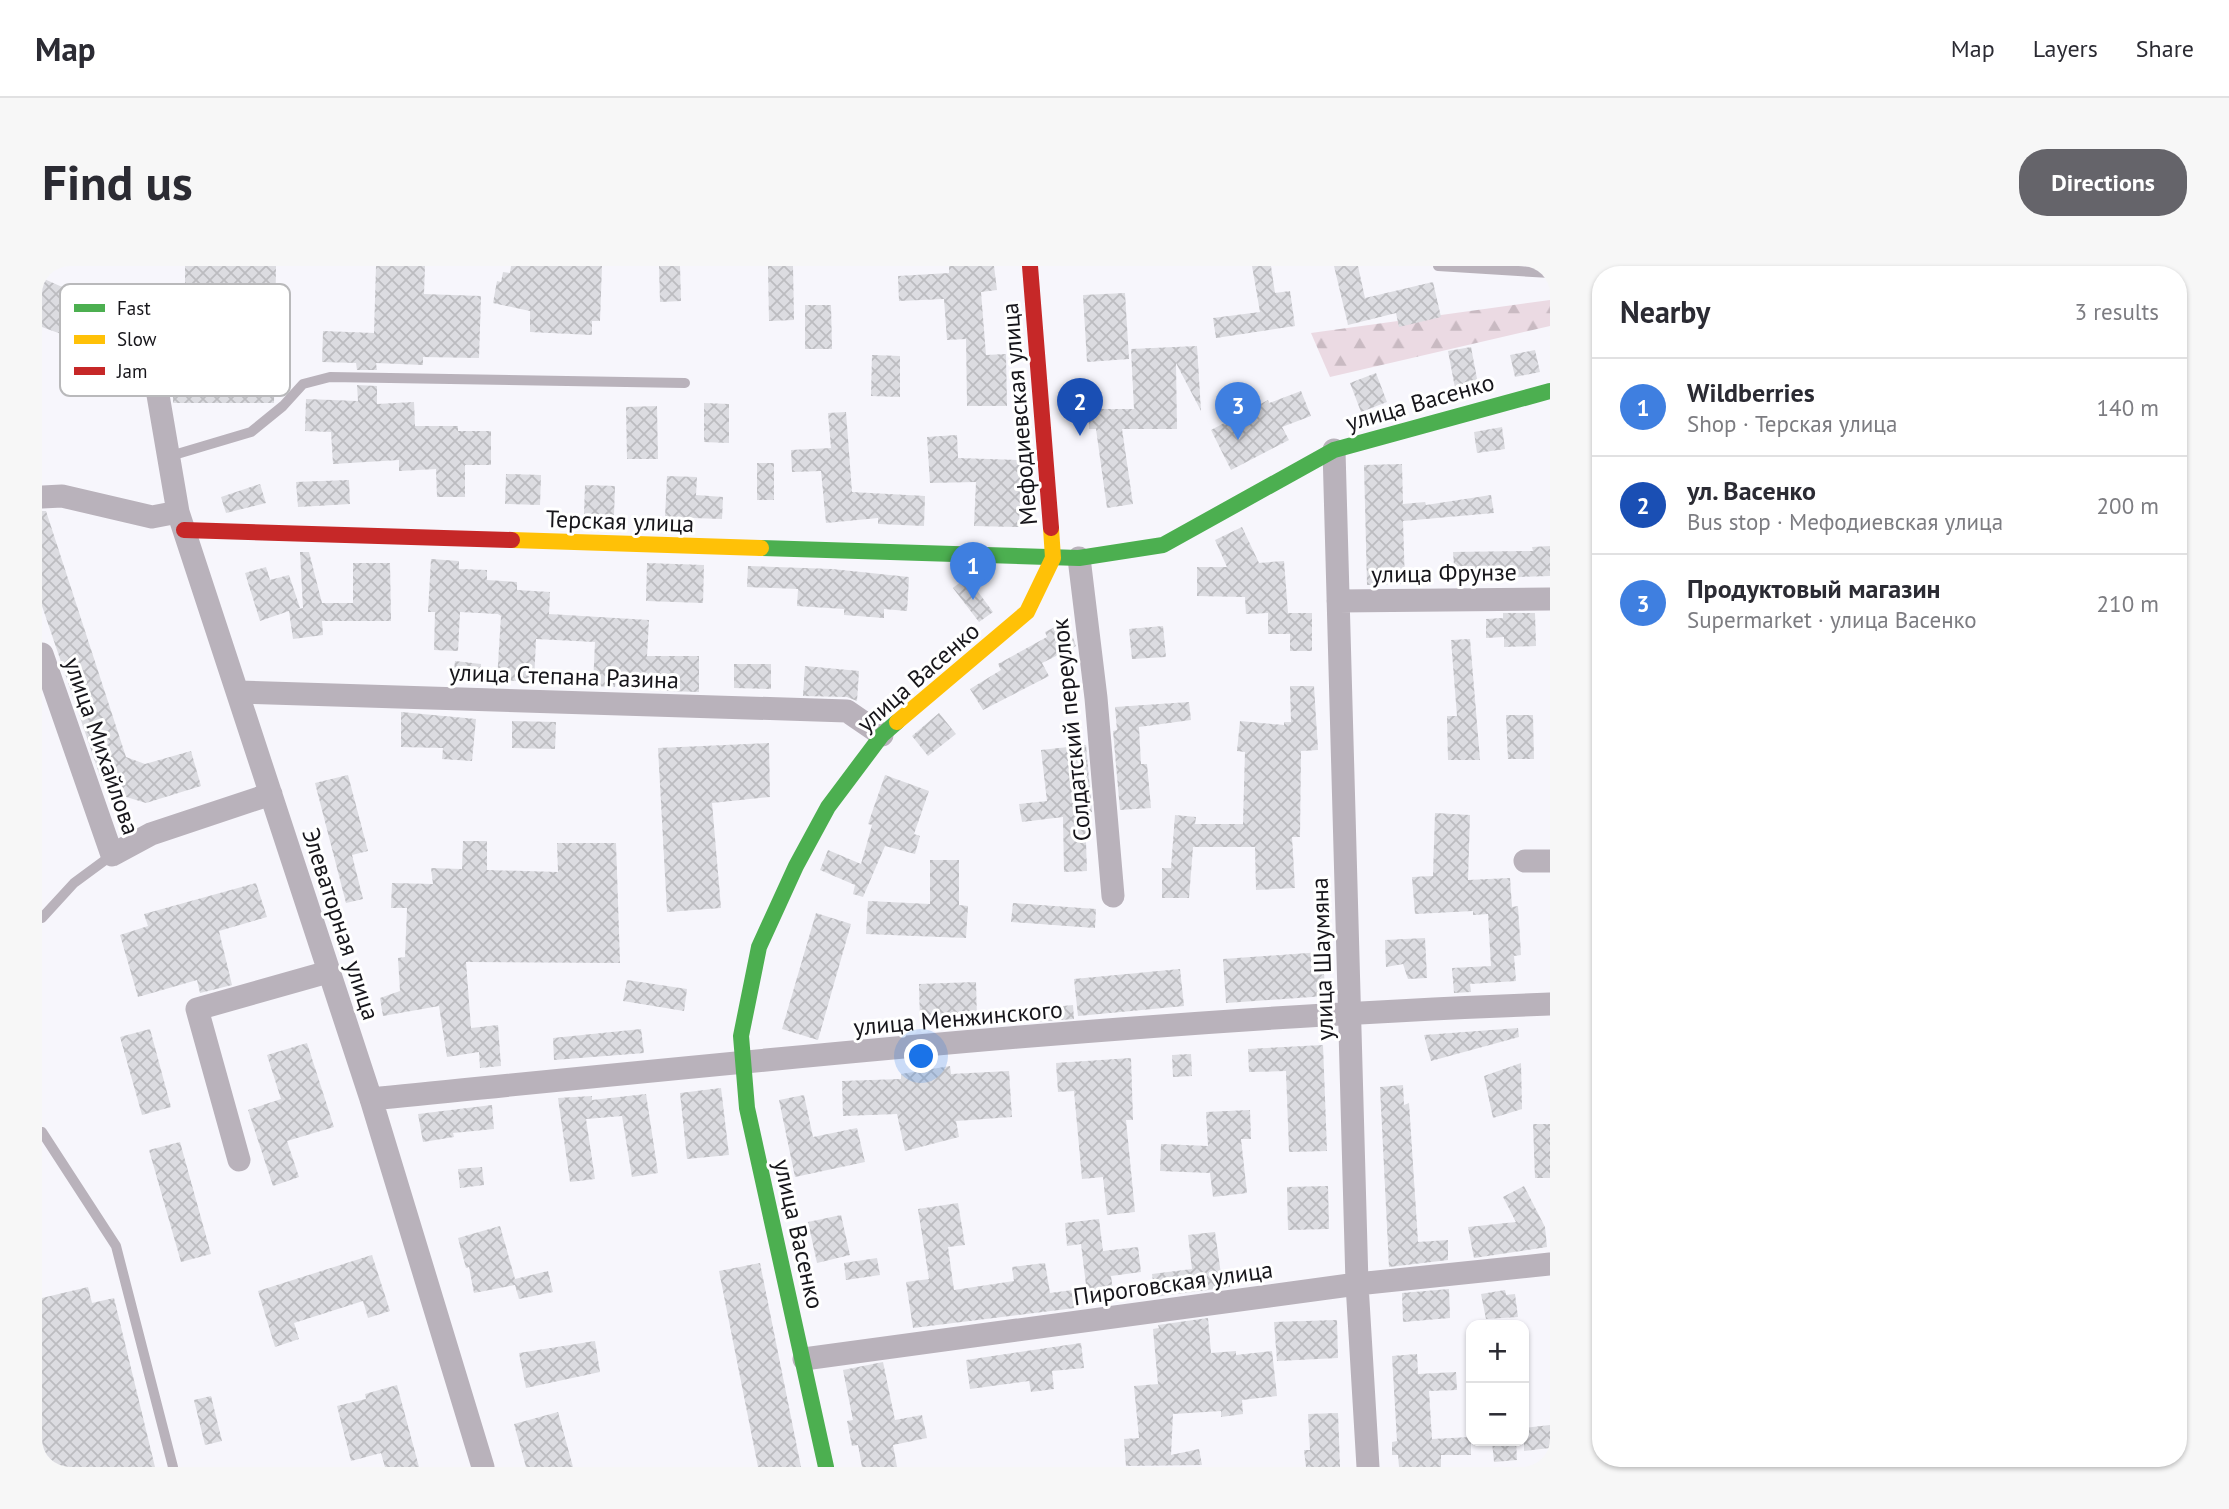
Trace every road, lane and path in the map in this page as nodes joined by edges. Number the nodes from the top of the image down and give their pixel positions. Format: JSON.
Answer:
{"nodes":[{"id":1,"x":1030,"y":266,"type":"edge"},
{"id":2,"x":1438,"y":266,"type":"edge"},
{"id":3,"x":1550,"y":274,"type":"edge"},
{"id":4,"x":685,"y":383,"type":"dead end"},
{"id":5,"x":1550,"y":391,"type":"edge"},
{"id":6,"x":158,"y":396,"type":"edge"},
{"id":7,"x":1334,"y":450,"type":"junction"},
{"id":8,"x":167,"y":457,"type":"junction"},
{"id":9,"x":42,"y":497,"type":"edge"},
{"id":10,"x":181,"y":521,"type":"junction"},
{"id":11,"x":1053,"y":558,"type":"junction"},
{"id":12,"x":1079,"y":558,"type":"junction"},
{"id":13,"x":1550,"y":598,"type":"edge"},
{"id":14,"x":1338,"y":601,"type":"junction"},
{"id":15,"x":42,"y":654,"type":"edge"},
{"id":16,"x":238,"y":692,"type":"junction"},
{"id":17,"x":882,"y":735,"type":"junction"},
{"id":18,"x":271,"y":794,"type":"junction"},
{"id":19,"x":112,"y":855,"type":"junction"},
{"id":20,"x":1525,"y":861,"type":"dead end"},
{"id":21,"x":1550,"y":861,"type":"edge"},
{"id":22,"x":1113,"y":897,"type":"dead end"},
{"id":23,"x":42,"y":918,"type":"edge"},
{"id":24,"x":328,"y":972,"type":"junction"},
{"id":25,"x":1550,"y":1004,"type":"edge"},
{"id":26,"x":1350,"y":1011,"type":"junction"},
{"id":27,"x":743,"y":1062,"type":"junction"},
{"id":28,"x":371,"y":1099,"type":"junction"},
{"id":29,"x":42,"y":1132,"type":"edge"},
{"id":30,"x":239,"y":1160,"type":"dead end"},
{"id":31,"x":1550,"y":1264,"type":"edge"},
{"id":32,"x":1357,"y":1284,"type":"junction"},
{"id":33,"x":804,"y":1359,"type":"junction"},
{"id":34,"x":173,"y":1467,"type":"edge"},
{"id":35,"x":483,"y":1467,"type":"edge"},
{"id":36,"x":826,"y":1467,"type":"edge"},
{"id":37,"x":1368,"y":1467,"type":"edge"}],
"edges":[{"from":1,"to":11,"type":"street","name":"Мефодиевская улица"},
{"from":2,"to":3,"type":"lane"},
{"from":4,"to":8,"type":"lane"},
{"from":5,"to":7,"type":"street","name":"улица Васенко"},
{"from":6,"to":8,"type":"street","name":"Элеваторная улица"},
{"from":7,"to":12,"type":"street","name":"улица Васенко"},
{"from":7,"to":14,"type":"street","name":"улица Шаумяна"},
{"from":8,"to":10,"type":"street","name":"Элеваторная улица"},
{"from":9,"to":10,"type":"street"},
{"from":10,"to":11,"type":"street","name":"Терская улица"},
{"from":10,"to":16,"type":"street","name":"Элеваторная улица"},
{"from":11,"to":12,"type":"street","name":"улица Васенко"},
{"from":11,"to":17,"type":"street","name":"улица Васенко"},
{"from":12,"to":22,"type":"street","name":"Солдатский переулок"},
{"from":13,"to":14,"type":"street","name":"улица Фрунзе"},
{"from":14,"to":26,"type":"street","name":"улица Шаумяна"},
{"from":15,"to":19,"type":"street","name":"улица Михайлова"},
{"from":16,"to":17,"type":"street","name":"улица Степана Разина"},
{"from":16,"to":18,"type":"street","name":"Элеваторная улица"},
{"from":17,"to":27,"type":"street","name":"улица Васенко"},
{"from":18,"to":19,"type":"street"},
{"from":18,"to":24,"type":"street","name":"Элеваторная улица"},
{"from":19,"to":23,"type":"lane"},
{"from":20,"to":21,"type":"street"},
{"from":24,"to":28,"type":"street","name":"Элеваторная улица"},
{"from":24,"to":30,"type":"street"},
{"from":25,"to":26,"type":"street","name":"улица Менжинского"},
{"from":26,"to":27,"type":"street","name":"улица Менжинского"},
{"from":26,"to":32,"type":"street","name":"улица Шаумяна"},
{"from":27,"to":28,"type":"street","name":"улица Менжинского"},
{"from":27,"to":33,"type":"street","name":"улица Васенко"},
{"from":28,"to":35,"type":"street","name":"Элеваторная улица"},
{"from":29,"to":34,"type":"lane"},
{"from":31,"to":32,"type":"street","name":"Пироговская улица"},
{"from":32,"to":33,"type":"street","name":"Пироговская улица"},
{"from":32,"to":37,"type":"street","name":"улица Шаумяна"},
{"from":33,"to":36,"type":"street","name":"улица Васенко"}]}
